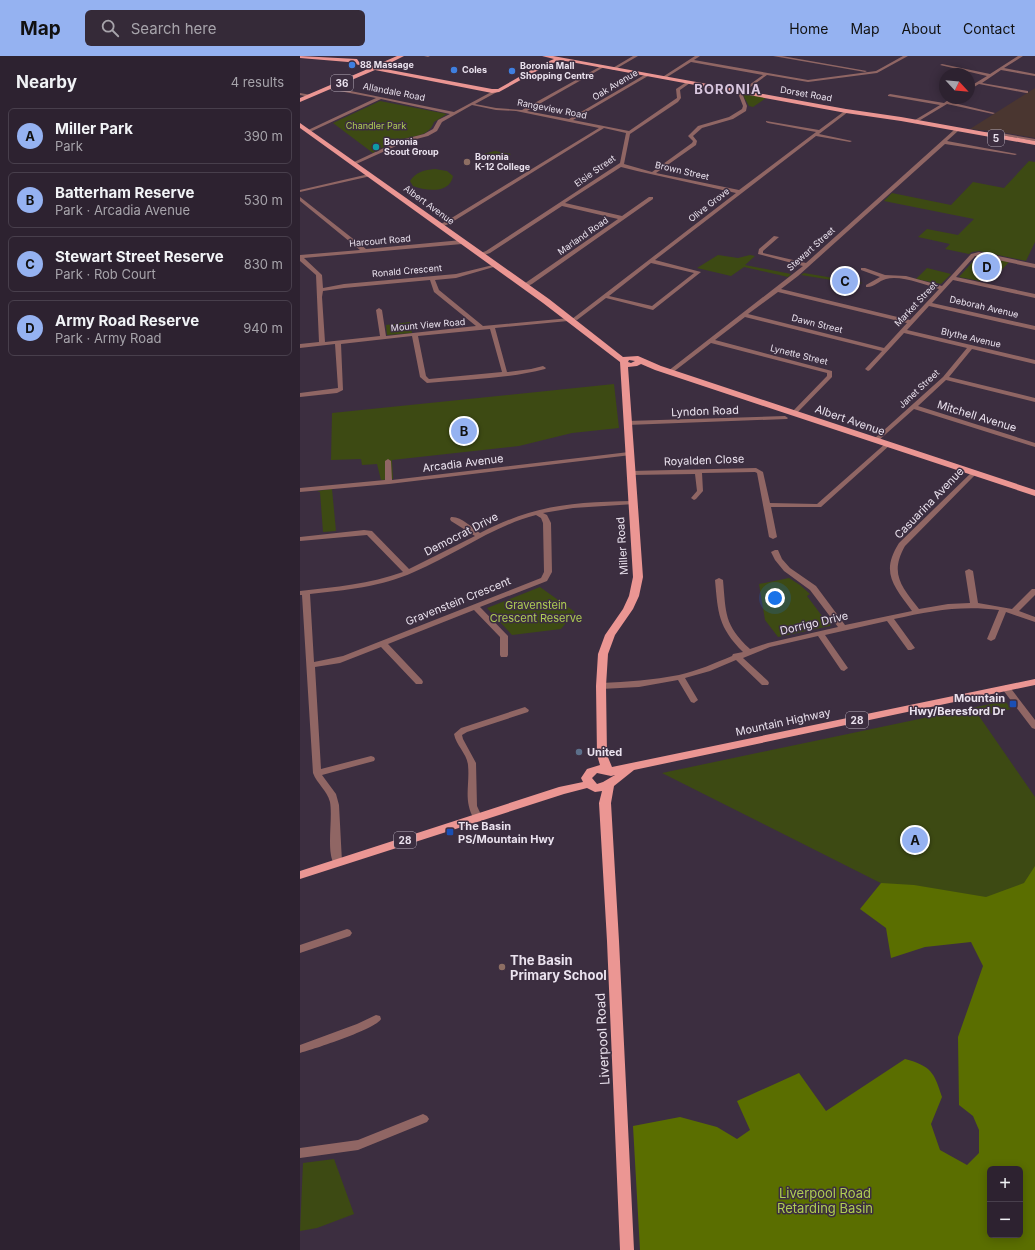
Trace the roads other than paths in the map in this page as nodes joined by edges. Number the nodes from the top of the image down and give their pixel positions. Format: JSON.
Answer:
{"nodes":[{"id":1,"x":300,"y":56,"type":"edge"},
{"id":2,"x":401,"y":56,"type":"edge"},
{"id":3,"x":544,"y":56,"type":"edge"},
{"id":4,"x":569,"y":56,"type":"edge"},
{"id":5,"x":636,"y":56,"type":"edge"},
{"id":6,"x":698,"y":56,"type":"edge"},
{"id":7,"x":775,"y":56,"type":"edge"},
{"id":8,"x":906,"y":56,"type":"edge"},
{"id":9,"x":1021,"y":56,"type":"edge"},
{"id":10,"x":390,"y":58,"type":"edge"},
{"id":11,"x":561,"y":59,"type":"junction"},
{"id":12,"x":350,"y":60,"type":"junction"},
{"id":13,"x":360,"y":61,"type":"junction"},
{"id":14,"x":380,"y":61,"type":"junction"},
{"id":15,"x":690,"y":61,"type":"junction"},
{"id":16,"x":942,"y":65,"type":"dead end"},
{"id":17,"x":602,"y":66,"type":"junction"},
{"id":18,"x":372,"y":67,"type":"junction"},
{"id":19,"x":613,"y":69,"type":"junction"},
{"id":20,"x":1001,"y":69,"type":"junction"},
{"id":21,"x":873,"y":73,"type":"junction"},
{"id":22,"x":766,"y":74,"type":"junction"},
{"id":23,"x":647,"y":75,"type":"junction"},
{"id":24,"x":991,"y":75,"type":"junction"},
{"id":25,"x":1035,"y":75,"type":"edge"},
{"id":26,"x":663,"y":78,"type":"junction"},
{"id":27,"x":689,"y":82,"type":"junction"},
{"id":28,"x":978,"y":83,"type":"junction"},
{"id":29,"x":975,"y":85,"type":"edge"},
{"id":30,"x":331,"y":88,"type":"junction"},
{"id":31,"x":492,"y":92,"type":"junction"},
{"id":32,"x":741,"y":92,"type":"junction"},
{"id":33,"x":1026,"y":92,"type":"dead end"},
{"id":34,"x":300,"y":94,"type":"edge"},
{"id":35,"x":890,"y":95,"type":"dead end"},
{"id":36,"x":309,"y":96,"type":"junction"},
{"id":37,"x":380,"y":98,"type":"junction"},
{"id":38,"x":300,"y":100,"type":"edge"},
{"id":39,"x":939,"y":103,"type":"edge"},
{"id":40,"x":470,"y":104,"type":"junction"},
{"id":41,"x":945,"y":104,"type":"joint"},
{"id":42,"x":523,"y":111,"type":"junction"},
{"id":43,"x":849,"y":111,"type":"junction"},
{"id":44,"x":454,"y":113,"type":"junction"},
{"id":45,"x":993,"y":113,"type":"dead end"},
{"id":46,"x":570,"y":120,"type":"junction"},
{"id":47,"x":768,"y":122,"type":"dead end"},
{"id":48,"x":916,"y":122,"type":"junction"},
{"id":49,"x":300,"y":125,"type":"edge"},
{"id":50,"x":604,"y":127,"type":"junction"},
{"id":51,"x":957,"y":130,"type":"junction"},
{"id":52,"x":308,"y":131,"type":"junction"},
{"id":53,"x":630,"y":132,"type":"junction"},
{"id":54,"x":817,"y":133,"type":"junction"},
{"id":55,"x":850,"y":141,"type":"dead end"},
{"id":56,"x":944,"y":142,"type":"junction"},
{"id":57,"x":1035,"y":143,"type":"edge"},
{"id":58,"x":1015,"y":154,"type":"dead end"},
{"id":59,"x":354,"y":164,"type":"junction"},
{"id":60,"x":621,"y":165,"type":"junction"},
{"id":61,"x":654,"y":172,"type":"junction"},
{"id":62,"x":369,"y":174,"type":"junction"},
{"id":63,"x":300,"y":191,"type":"edge"},
{"id":64,"x":740,"y":192,"type":"junction"},
{"id":65,"x":300,"y":198,"type":"edge"},
{"id":66,"x":651,"y":198,"type":"dead end"},
{"id":67,"x":561,"y":204,"type":"junction"},
{"id":68,"x":622,"y":218,"type":"junction"},
{"id":69,"x":440,"y":225,"type":"junction"},
{"id":70,"x":776,"y":237,"type":"dead end"},
{"id":71,"x":462,"y":242,"type":"junction"},
{"id":72,"x":365,"y":251,"type":"junction"},
{"id":73,"x":481,"y":254,"type":"junction"},
{"id":74,"x":300,"y":258,"type":"edge"},
{"id":75,"x":650,"y":261,"type":"junction"},
{"id":76,"x":495,"y":265,"type":"junction"},
{"id":77,"x":807,"y":265,"type":"junction"},
{"id":78,"x":1035,"y":266,"type":"edge"},
{"id":79,"x":863,"y":269,"type":"dead end"},
{"id":80,"x":884,"y":277,"type":"junction"},
{"id":81,"x":432,"y":278,"type":"junction"},
{"id":82,"x":953,"y":278,"type":"junction"},
{"id":83,"x":524,"y":286,"type":"junction"},
{"id":84,"x":868,"y":286,"type":"dead end"},
{"id":85,"x":943,"y":288,"type":"junction"},
{"id":86,"x":320,"y":290,"type":"junction"},
{"id":87,"x":777,"y":290,"type":"junction"},
{"id":88,"x":604,"y":296,"type":"junction"},
{"id":89,"x":1035,"y":296,"type":"edge"},
{"id":90,"x":929,"y":304,"type":"junction"},
{"id":91,"x":379,"y":310,"type":"dead end"},
{"id":92,"x":744,"y":315,"type":"junction"},
{"id":93,"x":571,"y":319,"type":"junction"},
{"id":94,"x":912,"y":322,"type":"junction"},
{"id":95,"x":492,"y":327,"type":"junction"},
{"id":96,"x":482,"y":328,"type":"junction"},
{"id":97,"x":1035,"y":328,"type":"edge"},
{"id":98,"x":903,"y":331,"type":"junction"},
{"id":99,"x":415,"y":335,"type":"junction"},
{"id":100,"x":383,"y":338,"type":"junction"},
{"id":101,"x":710,"y":341,"type":"junction"},
{"id":102,"x":338,"y":342,"type":"junction"},
{"id":103,"x":322,"y":344,"type":"junction"},
{"id":104,"x":300,"y":346,"type":"edge"},
{"id":105,"x":971,"y":347,"type":"junction"},
{"id":106,"x":886,"y":350,"type":"junction"},
{"id":107,"x":630,"y":362,"type":"junction"},
{"id":108,"x":1035,"y":362,"type":"edge"},
{"id":109,"x":543,"y":368,"type":"dead end"},
{"id":110,"x":868,"y":369,"type":"dead end"},
{"id":111,"x":670,"y":372,"type":"junction"},
{"id":112,"x":505,"y":374,"type":"junction"},
{"id":113,"x":946,"y":378,"type":"junction"},
{"id":114,"x":300,"y":395,"type":"edge"},
{"id":115,"x":1035,"y":400,"type":"edge"},
{"id":116,"x":914,"y":407,"type":"junction"},
{"id":117,"x":794,"y":413,"type":"junction"},
{"id":118,"x":785,"y":418,"type":"dead end"},
{"id":119,"x":627,"y":423,"type":"junction"},
{"id":120,"x":876,"y":440,"type":"junction"},
{"id":121,"x":888,"y":444,"type":"junction"},
{"id":122,"x":1035,"y":445,"type":"edge"},
{"id":123,"x":629,"y":454,"type":"junction"},
{"id":124,"x":388,"y":461,"type":"dead end"},
{"id":125,"x":698,"y":471,"type":"junction"},
{"id":126,"x":631,"y":473,"type":"junction"},
{"id":127,"x":974,"y":473,"type":"junction"},
{"id":128,"x":390,"y":482,"type":"junction"},
{"id":129,"x":300,"y":490,"type":"edge"},
{"id":130,"x":1035,"y":493,"type":"edge"},
{"id":131,"x":694,"y":498,"type":"dead end"},
{"id":132,"x":632,"y":503,"type":"junction"},
{"id":133,"x":767,"y":505,"type":"junction"},
{"id":134,"x":537,"y":512,"type":"junction"},
{"id":135,"x":454,"y":519,"type":"dead end"},
{"id":136,"x":479,"y":536,"type":"junction"},
{"id":137,"x":773,"y":537,"type":"dead end"},
{"id":138,"x":300,"y":539,"type":"edge"},
{"id":139,"x":775,"y":552,"type":"dead end"},
{"id":140,"x":969,"y":571,"type":"dead end"},
{"id":141,"x":408,"y":572,"type":"junction"},
{"id":142,"x":719,"y":580,"type":"dead end"},
{"id":143,"x":1035,"y":591,"type":"edge"},
{"id":144,"x":303,"y":593,"type":"edge"},
{"id":145,"x":974,"y":605,"type":"junction"},
{"id":146,"x":475,"y":607,"type":"junction"},
{"id":147,"x":1003,"y":609,"type":"junction"},
{"id":148,"x":918,"y":612,"type":"junction"},
{"id":149,"x":1013,"y":612,"type":"junction"},
{"id":150,"x":888,"y":618,"type":"junction"},
{"id":151,"x":1035,"y":620,"type":"edge"},
{"id":152,"x":843,"y":628,"type":"junction"},
{"id":153,"x":820,"y":634,"type":"junction"},
{"id":154,"x":992,"y":639,"type":"dead end"},
{"id":155,"x":382,"y":644,"type":"junction"},
{"id":156,"x":911,"y":648,"type":"dead end"},
{"id":157,"x":748,"y":652,"type":"junction"},
{"id":158,"x":504,"y":655,"type":"dead end"},
{"id":159,"x":736,"y":656,"type":"junction"},
{"id":160,"x":311,"y":665,"type":"junction"},
{"id":161,"x":844,"y":668,"type":"dead end"},
{"id":162,"x":680,"y":677,"type":"junction"},
{"id":163,"x":419,"y":682,"type":"dead end"},
{"id":164,"x":1035,"y":682,"type":"edge"},
{"id":165,"x":765,"y":683,"type":"dead end"},
{"id":166,"x":601,"y":686,"type":"junction"},
{"id":167,"x":1006,"y":688,"type":"junction"},
{"id":168,"x":694,"y":700,"type":"dead end"},
{"id":169,"x":525,"y":710,"type":"dead end"},
{"id":170,"x":1035,"y":726,"type":"edge"},
{"id":171,"x":602,"y":757,"type":"junction"},
{"id":172,"x":371,"y":759,"type":"dead end"},
{"id":173,"x":595,"y":769,"type":"junction"},
{"id":174,"x":317,"y":774,"type":"junction"},
{"id":175,"x":610,"y":777,"type":"junction"},
{"id":176,"x":590,"y":783,"type":"junction"},
{"id":177,"x":605,"y":803,"type":"junction"},
{"id":178,"x":477,"y":817,"type":"junction"},
{"id":179,"x":337,"y":862,"type":"junction"},
{"id":180,"x":300,"y":874,"type":"edge"},
{"id":181,"x":347,"y":933,"type":"dead end"},
{"id":182,"x":300,"y":949,"type":"edge"},
{"id":183,"x":376,"y":1019,"type":"dead end"},
{"id":184,"x":300,"y":1049,"type":"edge"},
{"id":185,"x":423,"y":1119,"type":"dead end"},
{"id":186,"x":300,"y":1153,"type":"edge"},
{"id":187,"x":627,"y":1250,"type":"edge"}],
"edges":[{"from":1,"to":12,"type":"main road"},
{"from":2,"to":10,"type":"main road","number":"36"},
{"from":3,"to":11,"type":"main road","name":"Dorset Road","number":"5"},
{"from":4,"to":11,"type":"main road"},
{"from":5,"to":19,"type":"street"},
{"from":6,"to":15,"type":"street"},
{"from":7,"to":21,"type":"street"},
{"from":8,"to":21,"type":"street"},
{"from":9,"to":20,"type":"street"},
{"from":10,"to":14,"type":"main road"},
{"from":10,"to":18,"type":"main road","number":"36"},
{"from":11,"to":17,"type":"main road","name":"Dorset Road","number":"5"},
{"from":11,"to":31,"type":"main road"},
{"from":12,"to":13,"type":"main road"},
{"from":12,"to":18,"type":"main road"},
{"from":13,"to":14,"type":"main road"},
{"from":13,"to":18,"type":"main road"},
{"from":14,"to":18,"type":"main road","number":"36"},
{"from":15,"to":22,"type":"street"},
{"from":15,"to":26,"type":"street"},
{"from":16,"to":24,"type":"street"},
{"from":17,"to":19,"type":"main road","name":"Dorset Road","number":"5"},
{"from":17,"to":42,"type":"street"},
{"from":18,"to":30,"type":"main road","number":"36"},
{"from":18,"to":31,"type":"main road"},
{"from":18,"to":36,"type":"main road","number":"36"},
{"from":19,"to":23,"type":"main road","name":"Dorset Road","number":"5"},
{"from":20,"to":24,"type":"street"},
{"from":20,"to":25,"type":"street"},
{"from":21,"to":22,"type":"street"},
{"from":22,"to":32,"type":"street"},
{"from":23,"to":26,"type":"main road","name":"Dorset Road","number":"5"},
{"from":23,"to":46,"type":"street","name":"Oak Avenue"},
{"from":24,"to":28,"type":"street"},
{"from":26,"to":27,"type":"main road","name":"Dorset Road","number":"5"},
{"from":27,"to":32,"type":"main road","name":"Dorset Road","number":"5"},
{"from":27,"to":53,"type":"street"},
{"from":28,"to":29,"type":"street"},
{"from":28,"to":33,"type":"street"},
{"from":30,"to":36,"type":"main road","number":"36"},
{"from":30,"to":37,"type":"street","name":"Allandale Road"},
{"from":31,"to":40,"type":"street"},
{"from":32,"to":43,"type":"main road","name":"Dorset Road","number":"5"},
{"from":32,"to":61,"type":"street"},
{"from":34,"to":36,"type":"street"},
{"from":35,"to":39,"type":"street"},
{"from":36,"to":38,"type":"main road","number":"36"},
{"from":37,"to":44,"type":"street","name":"Allandale Road"},
{"from":37,"to":52,"type":"street"},
{"from":40,"to":42,"type":"street","name":"Rangeview Road"},
{"from":40,"to":44,"type":"street"},
{"from":41,"to":45,"type":"street"},
{"from":41,"to":48,"type":"street"},
{"from":42,"to":46,"type":"street","name":"Rangeview Road"},
{"from":43,"to":48,"type":"main road","name":"Dorset Road","number":"5"},
{"from":43,"to":54,"type":"street","name":"Olive Grove"},
{"from":44,"to":59,"type":"street"},
{"from":46,"to":50,"type":"street","name":"Rangeview Road"},
{"from":47,"to":54,"type":"street"},
{"from":48,"to":51,"type":"main road","name":"Dorset Road","number":"5"},
{"from":49,"to":52,"type":"main road","name":"Albert Avenue"},
{"from":50,"to":53,"type":"street","name":"Rangeview Road"},
{"from":50,"to":69,"type":"street"},
{"from":51,"to":56,"type":"street","name":"Stewart Street"},
{"from":51,"to":57,"type":"main road","name":"Dorset Road","number":"5"},
{"from":51,"to":57,"type":"main road","name":"Dorset Road","number":"5"},
{"from":52,"to":59,"type":"main road","name":"Albert Avenue"},
{"from":53,"to":60,"type":"street","name":"Elsie Street"},
{"from":54,"to":55,"type":"street"},
{"from":54,"to":64,"type":"street","name":"Olive Grove"},
{"from":56,"to":58,"type":"street"},
{"from":56,"to":77,"type":"street","name":"Stewart Street"},
{"from":59,"to":62,"type":"main road","name":"Albert Avenue"},
{"from":60,"to":61,"type":"street","name":"Brown Street"},
{"from":60,"to":67,"type":"street","name":"Elsie Street"},
{"from":61,"to":64,"type":"street","name":"Brown Street"},
{"from":62,"to":63,"type":"street"},
{"from":62,"to":69,"type":"main road","name":"Albert Avenue"},
{"from":64,"to":75,"type":"street","name":"Olive Grove"},
{"from":65,"to":72,"type":"street"},
{"from":66,"to":68,"type":"street","name":"Marland Road"},
{"from":67,"to":68,"type":"street"},
{"from":67,"to":73,"type":"street","name":"Elsie Street"},
{"from":68,"to":83,"type":"street","name":"Marland Road"},
{"from":69,"to":71,"type":"main road","name":"Albert Avenue"},
{"from":70,"to":77,"type":"street"},
{"from":71,"to":72,"type":"street","name":"Harcourt Road"},
{"from":71,"to":73,"type":"main road","name":"Albert Avenue"},
{"from":72,"to":74,"type":"street","name":"Harcourt Road"},
{"from":73,"to":76,"type":"main road","name":"Albert Avenue"},
{"from":74,"to":86,"type":"street"},
{"from":75,"to":88,"type":"street","name":"Olive Grove"},
{"from":75,"to":88,"type":"street"},
{"from":76,"to":81,"type":"street","name":"Ronald Crescent"},
{"from":76,"to":83,"type":"main road","name":"Albert Avenue"},
{"from":77,"to":87,"type":"street","name":"Stewart Street"},
{"from":78,"to":82,"type":"street","name":"Market Street"},
{"from":79,"to":80,"type":"street"},
{"from":80,"to":84,"type":"street"},
{"from":80,"to":85,"type":"street"},
{"from":81,"to":86,"type":"street","name":"Ronald Crescent"},
{"from":81,"to":96,"type":"street"},
{"from":82,"to":85,"type":"street","name":"Market Street"},
{"from":82,"to":89,"type":"street"},
{"from":83,"to":93,"type":"main road","name":"Albert Avenue"},
{"from":85,"to":90,"type":"street","name":"Market Street"},
{"from":86,"to":103,"type":"street"},
{"from":87,"to":92,"type":"street","name":"Stewart Street"},
{"from":87,"to":94,"type":"street"},
{"from":88,"to":93,"type":"street","name":"Olive Grove"},
{"from":90,"to":94,"type":"street","name":"Market Street"},
{"from":90,"to":97,"type":"street","name":"Deborah Avenue"},
{"from":91,"to":100,"type":"street"},
{"from":92,"to":101,"type":"street","name":"Stewart Street"},
{"from":92,"to":106,"type":"street","name":"Dawn Street"},
{"from":93,"to":95,"type":"street","name":"Mount View Road"},
{"from":93,"to":107,"type":"main road","name":"Albert Avenue"},
{"from":94,"to":98,"type":"street","name":"Market Street"},
{"from":95,"to":96,"type":"street","name":"Mount View Road"},
{"from":95,"to":112,"type":"street"},
{"from":96,"to":99,"type":"street","name":"Mount View Road"},
{"from":98,"to":105,"type":"street","name":"Blythe Avenue"},
{"from":98,"to":106,"type":"street","name":"Market Street"},
{"from":99,"to":100,"type":"street","name":"Mount View Road"},
{"from":99,"to":112,"type":"street"},
{"from":100,"to":102,"type":"street","name":"Mount View Road"},
{"from":101,"to":111,"type":"street","name":"Stewart Street"},
{"from":101,"to":117,"type":"street","name":"Lynette Street"},
{"from":102,"to":103,"type":"street","name":"Mount View Road"},
{"from":102,"to":114,"type":"street"},
{"from":103,"to":104,"type":"street","name":"Mount View Road"},
{"from":105,"to":108,"type":"street","name":"Blythe Avenue"},
{"from":105,"to":113,"type":"street","name":"Janet Street"},
{"from":106,"to":110,"type":"street","name":"Market Street"},
{"from":107,"to":111,"type":"main road","name":"Albert Avenue"},
{"from":107,"to":119,"type":"main road","name":"Miller Road"},
{"from":109,"to":112,"type":"street"},
{"from":111,"to":117,"type":"main road","name":"Albert Avenue"},
{"from":113,"to":115,"type":"street"},
{"from":113,"to":116,"type":"street","name":"Janet Street"},
{"from":116,"to":120,"type":"street","name":"Janet Street"},
{"from":116,"to":122,"type":"street","name":"Mitchell Avenue"},
{"from":117,"to":120,"type":"main road","name":"Albert Avenue"},
{"from":118,"to":119,"type":"street","name":"Lyndon Road"},
{"from":119,"to":123,"type":"main road","name":"Miller Road"},
{"from":120,"to":121,"type":"main road","name":"Albert Avenue"},
{"from":121,"to":127,"type":"main road","name":"Albert Avenue"},
{"from":121,"to":133,"type":"street"},
{"from":123,"to":126,"type":"main road","name":"Miller Road"},
{"from":123,"to":128,"type":"street","name":"Arcadia Avenue"},
{"from":124,"to":128,"type":"street"},
{"from":125,"to":126,"type":"street","name":"Royalden Close"},
{"from":125,"to":131,"type":"street"},
{"from":125,"to":133,"type":"street","name":"Royalden Close"},
{"from":126,"to":132,"type":"main road","name":"Miller Road"},
{"from":127,"to":130,"type":"main road","name":"Albert Avenue"},
{"from":127,"to":148,"type":"street","name":"Casuarina Avenue"},
{"from":128,"to":129,"type":"street","name":"Arcadia Avenue"},
{"from":132,"to":134,"type":"street","name":"Democrat Drive"},
{"from":132,"to":166,"type":"main road","name":"Miller Road"},
{"from":133,"to":137,"type":"street","name":"Royalden Close"},
{"from":134,"to":136,"type":"street","name":"Democrat Drive"},
{"from":134,"to":146,"type":"street","name":"Gravenstein Crescent"},
{"from":135,"to":136,"type":"street"},
{"from":136,"to":141,"type":"street","name":"Democrat Drive"},
{"from":138,"to":141,"type":"street"},
{"from":139,"to":152,"type":"street"},
{"from":140,"to":145,"type":"street"},
{"from":141,"to":144,"type":"street","name":"Democrat Drive"},
{"from":142,"to":157,"type":"street"},
{"from":143,"to":149,"type":"street"},
{"from":144,"to":160,"type":"street"},
{"from":145,"to":147,"type":"street","name":"Dorrigo Drive"},
{"from":145,"to":148,"type":"street","name":"Dorrigo Drive"},
{"from":146,"to":155,"type":"street","name":"Gravenstein Crescent"},
{"from":146,"to":158,"type":"street"},
{"from":147,"to":149,"type":"street","name":"Dorrigo Drive"},
{"from":147,"to":154,"type":"street"},
{"from":148,"to":150,"type":"street","name":"Dorrigo Drive"},
{"from":149,"to":151,"type":"street","name":"Dorrigo Drive"},
{"from":150,"to":152,"type":"street","name":"Dorrigo Drive"},
{"from":150,"to":156,"type":"street"},
{"from":152,"to":153,"type":"street","name":"Dorrigo Drive"},
{"from":153,"to":157,"type":"street","name":"Dorrigo Drive"},
{"from":153,"to":161,"type":"street"},
{"from":155,"to":160,"type":"street","name":"Gravenstein Crescent"},
{"from":155,"to":163,"type":"street"},
{"from":157,"to":159,"type":"street","name":"Dorrigo Drive"},
{"from":159,"to":162,"type":"street","name":"Dorrigo Drive"},
{"from":159,"to":165,"type":"street"},
{"from":160,"to":174,"type":"street"},
{"from":162,"to":166,"type":"street","name":"Dorrigo Drive"},
{"from":162,"to":168,"type":"street"},
{"from":164,"to":167,"type":"main road","name":"Mountain Highway","number":"28"},
{"from":166,"to":171,"type":"main road","name":"Miller Road"},
{"from":167,"to":170,"type":"street"},
{"from":167,"to":175,"type":"main road","name":"Mountain Highway","number":"28"},
{"from":169,"to":178,"type":"street"},
{"from":171,"to":173,"type":"main road"},
{"from":171,"to":175,"type":"main road","name":"Miller Road"},
{"from":172,"to":174,"type":"street"},
{"from":173,"to":175,"type":"main road"},
{"from":173,"to":176,"type":"main road"},
{"from":174,"to":179,"type":"street"},
{"from":175,"to":176,"type":"main road","number":"28"},
{"from":175,"to":177,"type":"main road","name":"Liverpool Road"},
{"from":176,"to":177,"type":"main road"},
{"from":176,"to":178,"type":"main road","number":"28"},
{"from":177,"to":187,"type":"main road","name":"Liverpool Road"},
{"from":178,"to":179,"type":"main road","number":"28"},
{"from":179,"to":180,"type":"main road","number":"28"},
{"from":181,"to":182,"type":"street"},
{"from":183,"to":184,"type":"street"},
{"from":185,"to":186,"type":"street"}]}
